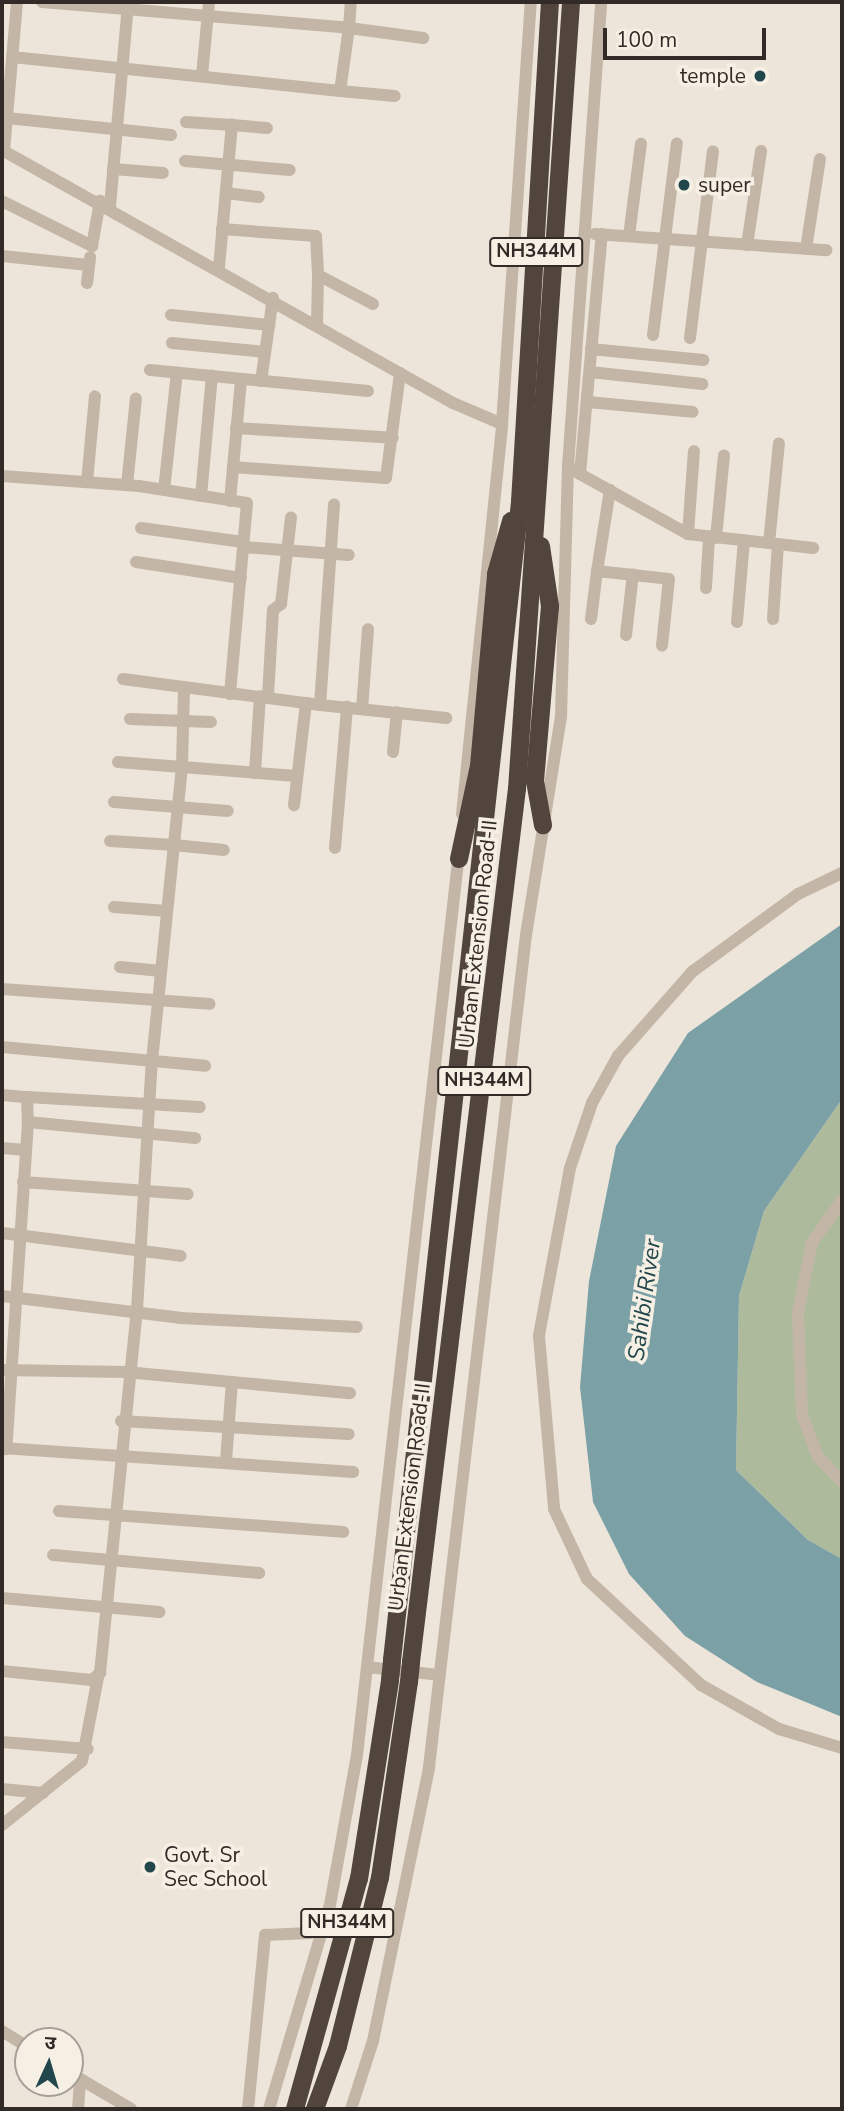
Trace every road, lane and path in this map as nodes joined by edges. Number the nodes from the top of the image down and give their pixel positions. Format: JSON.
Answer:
{"nodes":[{"id":1,"x":16,"y":2,"type":"edge"},
{"id":2,"x":42,"y":2,"type":"edge"},
{"id":3,"x":209,"y":2,"type":"edge"},
{"id":4,"x":351,"y":2,"type":"edge"},
{"id":5,"x":531,"y":2,"type":"edge"},
{"id":6,"x":550,"y":2,"type":"edge"},
{"id":7,"x":571,"y":2,"type":"edge"},
{"id":8,"x":601,"y":2,"type":"edge"},
{"id":9,"x":128,"y":6,"type":"edge"},
{"id":10,"x":207,"y":16,"type":"junction"},
{"id":11,"x":349,"y":28,"type":"junction"},
{"id":12,"x":423,"y":38,"type":"dead end"},
{"id":13,"x":12,"y":57,"type":"junction"},
{"id":14,"x":123,"y":66,"type":"junction"},
{"id":15,"x":202,"y":75,"type":"junction"},
{"id":16,"x":340,"y":91,"type":"junction"},
{"id":17,"x":395,"y":96,"type":"dead end"},
{"id":18,"x":7,"y":118,"type":"junction"},
{"id":19,"x":186,"y":122,"type":"dead end"},
{"id":20,"x":232,"y":125,"type":"junction"},
{"id":21,"x":267,"y":128,"type":"dead end"},
{"id":22,"x":117,"y":130,"type":"junction"},
{"id":23,"x":171,"y":135,"type":"dead end"},
{"id":24,"x":677,"y":143,"type":"dead end"},
{"id":25,"x":641,"y":144,"type":"dead end"},
{"id":26,"x":3,"y":151,"type":"edge"},
{"id":27,"x":713,"y":151,"type":"dead end"},
{"id":28,"x":761,"y":152,"type":"dead end"},
{"id":29,"x":820,"y":159,"type":"dead end"},
{"id":30,"x":185,"y":161,"type":"dead end"},
{"id":31,"x":228,"y":165,"type":"junction"},
{"id":32,"x":113,"y":169,"type":"junction"},
{"id":33,"x":290,"y":170,"type":"dead end"},
{"id":34,"x":163,"y":173,"type":"dead end"},
{"id":35,"x":226,"y":192,"type":"junction"},
{"id":36,"x":259,"y":197,"type":"dead end"},
{"id":37,"x":2,"y":201,"type":"edge"},
{"id":38,"x":105,"y":204,"type":"junction"},
{"id":39,"x":222,"y":229,"type":"junction"},
{"id":40,"x":585,"y":233,"type":"junction"},
{"id":41,"x":601,"y":234,"type":"junction"},
{"id":42,"x":629,"y":236,"type":"junction"},
{"id":43,"x":665,"y":239,"type":"junction"},
{"id":44,"x":703,"y":242,"type":"junction"},
{"id":45,"x":747,"y":245,"type":"junction"},
{"id":46,"x":92,"y":246,"type":"junction"},
{"id":47,"x":806,"y":249,"type":"junction"},
{"id":48,"x":826,"y":250,"type":"dead end"},
{"id":49,"x":2,"y":256,"type":"edge"},
{"id":50,"x":89,"y":265,"type":"junction"},
{"id":51,"x":219,"y":267,"type":"junction"},
{"id":52,"x":318,"y":275,"type":"junction"},
{"id":53,"x":87,"y":283,"type":"dead end"},
{"id":54,"x":273,"y":298,"type":"junction"},
{"id":55,"x":373,"y":304,"type":"dead end"},
{"id":56,"x":172,"y":315,"type":"dead end"},
{"id":57,"x":317,"y":324,"type":"junction"},
{"id":58,"x":269,"y":325,"type":"junction"},
{"id":59,"x":653,"y":335,"type":"dead end"},
{"id":60,"x":690,"y":338,"type":"dead end"},
{"id":61,"x":172,"y":343,"type":"dead end"},
{"id":62,"x":592,"y":349,"type":"junction"},
{"id":63,"x":265,"y":352,"type":"junction"},
{"id":64,"x":703,"y":360,"type":"dead end"},
{"id":65,"x":150,"y":370,"type":"dead end"},
{"id":66,"x":590,"y":372,"type":"junction"},
{"id":67,"x":177,"y":373,"type":"junction"},
{"id":68,"x":400,"y":373,"type":"junction"},
{"id":69,"x":212,"y":376,"type":"junction"},
{"id":70,"x":241,"y":379,"type":"junction"},
{"id":71,"x":261,"y":381,"type":"junction"},
{"id":72,"x":702,"y":384,"type":"dead end"},
{"id":73,"x":368,"y":391,"type":"dead end"},
{"id":74,"x":95,"y":396,"type":"dead end"},
{"id":75,"x":136,"y":398,"type":"dead end"},
{"id":76,"x":588,"y":402,"type":"junction"},
{"id":77,"x":693,"y":412,"type":"dead end"},
{"id":78,"x":502,"y":424,"type":"junction"},
{"id":79,"x":236,"y":428,"type":"junction"},
{"id":80,"x":393,"y":439,"type":"junction"},
{"id":81,"x":779,"y":443,"type":"dead end"},
{"id":82,"x":694,"y":451,"type":"dead end"},
{"id":83,"x":724,"y":454,"type":"dead end"},
{"id":84,"x":568,"y":466,"type":"junction"},
{"id":85,"x":233,"y":467,"type":"junction"},
{"id":86,"x":580,"y":474,"type":"junction"},
{"id":87,"x":2,"y":476,"type":"edge"},
{"id":88,"x":87,"y":482,"type":"junction"},
{"id":89,"x":127,"y":485,"type":"junction"},
{"id":90,"x":164,"y":490,"type":"junction"},
{"id":91,"x":610,"y":490,"type":"junction"},
{"id":92,"x":201,"y":496,"type":"junction"},
{"id":93,"x":230,"y":501,"type":"junction"},
{"id":94,"x":520,"y":502,"type":"junction"},
{"id":95,"x":334,"y":504,"type":"dead end"},
{"id":96,"x":291,"y":518,"type":"dead end"},
{"id":97,"x":141,"y":528,"type":"dead end"},
{"id":98,"x":688,"y":534,"type":"junction"},
{"id":99,"x":712,"y":538,"type":"junction"},
{"id":100,"x":537,"y":539,"type":"junction"},
{"id":101,"x":744,"y":541,"type":"junction"},
{"id":102,"x":773,"y":543,"type":"junction"},
{"id":103,"x":243,"y":544,"type":"junction"},
{"id":104,"x":813,"y":548,"type":"dead end"},
{"id":105,"x":288,"y":550,"type":"junction"},
{"id":106,"x":331,"y":554,"type":"junction"},
{"id":107,"x":349,"y":555,"type":"dead end"},
{"id":108,"x":136,"y":562,"type":"dead end"},
{"id":109,"x":597,"y":571,"type":"junction"},
{"id":110,"x":633,"y":574,"type":"junction"},
{"id":111,"x":241,"y":578,"type":"junction"},
{"id":112,"x":706,"y":587,"type":"dead end"},
{"id":113,"x":591,"y":618,"type":"dead end"},
{"id":114,"x":773,"y":618,"type":"dead end"},
{"id":115,"x":737,"y":622,"type":"dead end"},
{"id":116,"x":368,"y":629,"type":"dead end"},
{"id":117,"x":626,"y":635,"type":"dead end"},
{"id":118,"x":662,"y":646,"type":"dead end"},
{"id":119,"x":123,"y":679,"type":"dead end"},
{"id":120,"x":184,"y":688,"type":"junction"},
{"id":121,"x":230,"y":694,"type":"junction"},
{"id":122,"x":264,"y":696,"type":"junction"},
{"id":123,"x":306,"y":703,"type":"junction"},
{"id":124,"x":320,"y":705,"type":"junction"},
{"id":125,"x":347,"y":707,"type":"junction"},
{"id":126,"x":362,"y":709,"type":"junction"},
{"id":127,"x":397,"y":712,"type":"junction"},
{"id":128,"x":446,"y":718,"type":"dead end"},
{"id":129,"x":130,"y":719,"type":"dead end"},
{"id":130,"x":183,"y":720,"type":"junction"},
{"id":131,"x":211,"y":722,"type":"dead end"},
{"id":132,"x":393,"y":752,"type":"dead end"},
{"id":133,"x":118,"y":762,"type":"dead end"},
{"id":134,"x":182,"y":767,"type":"junction"},
{"id":135,"x":255,"y":773,"type":"junction"},
{"id":136,"x":296,"y":776,"type":"junction"},
{"id":137,"x":114,"y":802,"type":"dead end"},
{"id":138,"x":294,"y":805,"type":"dead end"},
{"id":139,"x":178,"y":806,"type":"junction"},
{"id":140,"x":228,"y":811,"type":"dead end"},
{"id":141,"x":543,"y":825,"type":"junction"},
{"id":142,"x":110,"y":841,"type":"dead end"},
{"id":143,"x":174,"y":845,"type":"junction"},
{"id":144,"x":335,"y":848,"type":"dead end"},
{"id":145,"x":224,"y":850,"type":"dead end"},
{"id":146,"x":459,"y":859,"type":"junction"},
{"id":147,"x":842,"y":873,"type":"edge"},
{"id":148,"x":114,"y":907,"type":"dead end"},
{"id":149,"x":167,"y":911,"type":"junction"},
{"id":150,"x":120,"y":967,"type":"dead end"},
{"id":151,"x":161,"y":971,"type":"junction"},
{"id":152,"x":2,"y":989,"type":"edge"},
{"id":153,"x":158,"y":1000,"type":"junction"},
{"id":154,"x":209,"y":1004,"type":"dead end"},
{"id":155,"x":2,"y":1047,"type":"edge"},
{"id":156,"x":152,"y":1061,"type":"junction"},
{"id":157,"x":205,"y":1066,"type":"dead end"},
{"id":158,"x":2,"y":1095,"type":"edge"},
{"id":159,"x":27,"y":1097,"type":"junction"},
{"id":160,"x":149,"y":1104,"type":"junction"},
{"id":161,"x":200,"y":1107,"type":"dead end"},
{"id":162,"x":28,"y":1122,"type":"junction"},
{"id":163,"x":147,"y":1134,"type":"junction"},
{"id":164,"x":195,"y":1138,"type":"dead end"},
{"id":165,"x":2,"y":1148,"type":"edge"},
{"id":166,"x":26,"y":1150,"type":"junction"},
{"id":167,"x":23,"y":1182,"type":"junction"},
{"id":168,"x":144,"y":1191,"type":"junction"},
{"id":169,"x":188,"y":1194,"type":"dead end"},
{"id":170,"x":842,"y":1200,"type":"edge"},
{"id":171,"x":2,"y":1233,"type":"edge"},
{"id":172,"x":19,"y":1234,"type":"junction"},
{"id":173,"x":138,"y":1250,"type":"junction"},
{"id":174,"x":181,"y":1256,"type":"dead end"},
{"id":175,"x":7,"y":1296,"type":"edge"},
{"id":176,"x":137,"y":1310,"type":"junction"},
{"id":177,"x":357,"y":1327,"type":"dead end"},
{"id":178,"x":6,"y":1370,"type":"edge"},
{"id":179,"x":126,"y":1372,"type":"junction"},
{"id":180,"x":232,"y":1382,"type":"junction"},
{"id":181,"x":350,"y":1393,"type":"dead end"},
{"id":182,"x":121,"y":1421,"type":"junction"},
{"id":183,"x":229,"y":1427,"type":"junction"},
{"id":184,"x":349,"y":1434,"type":"dead end"},
{"id":185,"x":4,"y":1449,"type":"edge"},
{"id":186,"x":118,"y":1454,"type":"junction"},
{"id":187,"x":226,"y":1461,"type":"junction"},
{"id":188,"x":353,"y":1472,"type":"dead end"},
{"id":189,"x":842,"y":1482,"type":"edge"},
{"id":190,"x":59,"y":1511,"type":"dead end"},
{"id":191,"x":113,"y":1514,"type":"junction"},
{"id":192,"x":343,"y":1532,"type":"dead end"},
{"id":193,"x":53,"y":1555,"type":"dead end"},
{"id":194,"x":108,"y":1562,"type":"junction"},
{"id":195,"x":259,"y":1573,"type":"dead end"},
{"id":196,"x":2,"y":1598,"type":"edge"},
{"id":197,"x":104,"y":1608,"type":"junction"},
{"id":198,"x":159,"y":1612,"type":"dead end"},
{"id":199,"x":368,"y":1667,"type":"junction"},
{"id":200,"x":2,"y":1671,"type":"edge"},
{"id":201,"x":439,"y":1675,"type":"junction"},
{"id":202,"x":99,"y":1677,"type":"junction"},
{"id":203,"x":2,"y":1742,"type":"edge"},
{"id":204,"x":842,"y":1748,"type":"edge"},
{"id":205,"x":88,"y":1749,"type":"junction"},
{"id":206,"x":2,"y":1789,"type":"edge"},
{"id":207,"x":43,"y":1793,"type":"junction"},
{"id":208,"x":2,"y":1825,"type":"edge"},
{"id":209,"x":310,"y":1933,"type":"dead end"},
{"id":210,"x":84,"y":2081,"type":"edge"},
{"id":211,"x":131,"y":2109,"type":"edge"},
{"id":212,"x":248,"y":2109,"type":"edge"},
{"id":213,"x":269,"y":2109,"type":"edge"},
{"id":214,"x":295,"y":2109,"type":"edge"},
{"id":215,"x":315,"y":2109,"type":"edge"},
{"id":216,"x":351,"y":2109,"type":"edge"}],
"edges":[{"from":1,"to":13,"type":"street"},
{"from":2,"to":9,"type":"street"},
{"from":3,"to":10,"type":"street"},
{"from":4,"to":11,"type":"street"},
{"from":5,"to":78,"type":"street"},
{"from":6,"to":94,"type":"highway","name":"Urban Extension Road-II","number":"NH344M"},
{"from":7,"to":100,"type":"highway","name":"Urban Extension Road-II","number":"NH344M"},
{"from":8,"to":40,"type":"street"},
{"from":9,"to":10,"type":"street"},
{"from":9,"to":14,"type":"street"},
{"from":10,"to":11,"type":"street"},
{"from":10,"to":15,"type":"street"},
{"from":11,"to":12,"type":"street"},
{"from":11,"to":16,"type":"street"},
{"from":13,"to":14,"type":"street"},
{"from":13,"to":18,"type":"street"},
{"from":14,"to":15,"type":"street"},
{"from":14,"to":22,"type":"street"},
{"from":15,"to":16,"type":"street"},
{"from":16,"to":17,"type":"street"},
{"from":18,"to":22,"type":"street"},
{"from":18,"to":26,"type":"street"},
{"from":19,"to":20,"type":"street"},
{"from":20,"to":21,"type":"street"},
{"from":20,"to":31,"type":"street"},
{"from":22,"to":23,"type":"street"},
{"from":22,"to":32,"type":"street"},
{"from":24,"to":43,"type":"street"},
{"from":25,"to":42,"type":"street"},
{"from":26,"to":38,"type":"street"},
{"from":27,"to":44,"type":"street"},
{"from":28,"to":45,"type":"street"},
{"from":29,"to":47,"type":"street"},
{"from":30,"to":31,"type":"street"},
{"from":31,"to":33,"type":"street"},
{"from":31,"to":35,"type":"street"},
{"from":32,"to":34,"type":"street"},
{"from":32,"to":38,"type":"street"},
{"from":35,"to":36,"type":"street"},
{"from":35,"to":39,"type":"street"},
{"from":37,"to":46,"type":"street"},
{"from":38,"to":46,"type":"street"},
{"from":38,"to":51,"type":"street"},
{"from":39,"to":51,"type":"street"},
{"from":39,"to":52,"type":"street"},
{"from":40,"to":41,"type":"street"},
{"from":40,"to":84,"type":"street"},
{"from":41,"to":42,"type":"street"},
{"from":41,"to":62,"type":"street"},
{"from":42,"to":43,"type":"street"},
{"from":43,"to":44,"type":"street"},
{"from":43,"to":59,"type":"street"},
{"from":44,"to":45,"type":"street"},
{"from":44,"to":60,"type":"street"},
{"from":45,"to":47,"type":"street"},
{"from":46,"to":50,"type":"street"},
{"from":47,"to":48,"type":"street"},
{"from":49,"to":50,"type":"street"},
{"from":50,"to":53,"type":"street"},
{"from":51,"to":54,"type":"street"},
{"from":52,"to":55,"type":"street"},
{"from":52,"to":57,"type":"street"},
{"from":54,"to":57,"type":"street"},
{"from":54,"to":58,"type":"street"},
{"from":56,"to":58,"type":"street"},
{"from":57,"to":68,"type":"street"},
{"from":58,"to":63,"type":"street"},
{"from":61,"to":63,"type":"street"},
{"from":62,"to":64,"type":"street"},
{"from":62,"to":66,"type":"street"},
{"from":63,"to":71,"type":"street"},
{"from":65,"to":67,"type":"street"},
{"from":66,"to":72,"type":"street"},
{"from":66,"to":76,"type":"street"},
{"from":67,"to":69,"type":"street"},
{"from":67,"to":90,"type":"street"},
{"from":68,"to":78,"type":"street"},
{"from":68,"to":80,"type":"street"},
{"from":69,"to":70,"type":"street"},
{"from":69,"to":92,"type":"street"},
{"from":70,"to":71,"type":"street"},
{"from":70,"to":79,"type":"street"},
{"from":71,"to":73,"type":"street"},
{"from":74,"to":88,"type":"street"},
{"from":75,"to":89,"type":"street"},
{"from":76,"to":77,"type":"street"},
{"from":76,"to":86,"type":"street"},
{"from":78,"to":146,"type":"street"},
{"from":79,"to":80,"type":"street"},
{"from":79,"to":85,"type":"street"},
{"from":80,"to":85,"type":"street"},
{"from":81,"to":102,"type":"street"},
{"from":82,"to":98,"type":"street"},
{"from":83,"to":99,"type":"street"},
{"from":84,"to":86,"type":"street"},
{"from":84,"to":141,"type":"street"},
{"from":85,"to":93,"type":"street"},
{"from":86,"to":91,"type":"street"},
{"from":87,"to":88,"type":"street"},
{"from":88,"to":89,"type":"street"},
{"from":89,"to":90,"type":"street"},
{"from":90,"to":92,"type":"street"},
{"from":91,"to":98,"type":"street"},
{"from":91,"to":109,"type":"street"},
{"from":92,"to":93,"type":"street"},
{"from":93,"to":103,"type":"street"},
{"from":94,"to":146,"type":"highway"},
{"from":94,"to":214,"type":"highway","name":"Urban Extension Road-II","number":"NH344M","bridge":true},
{"from":95,"to":106,"type":"street"},
{"from":96,"to":105,"type":"street"},
{"from":97,"to":103,"type":"street"},
{"from":98,"to":99,"type":"street"},
{"from":99,"to":101,"type":"street"},
{"from":99,"to":112,"type":"street"},
{"from":100,"to":141,"type":"highway"},
{"from":100,"to":215,"type":"highway","name":"Urban Extension Road-II","number":"NH344M","bridge":true},
{"from":101,"to":102,"type":"street"},
{"from":101,"to":115,"type":"street"},
{"from":102,"to":104,"type":"street"},
{"from":102,"to":114,"type":"street"},
{"from":103,"to":105,"type":"street"},
{"from":103,"to":111,"type":"street"},
{"from":105,"to":106,"type":"street"},
{"from":105,"to":122,"type":"street"},
{"from":106,"to":107,"type":"street"},
{"from":106,"to":124,"type":"street"},
{"from":108,"to":111,"type":"street"},
{"from":109,"to":110,"type":"street"},
{"from":109,"to":113,"type":"street"},
{"from":110,"to":117,"type":"street"},
{"from":110,"to":118,"type":"street"},
{"from":111,"to":121,"type":"street"},
{"from":116,"to":126,"type":"street"},
{"from":119,"to":120,"type":"street"},
{"from":120,"to":121,"type":"street"},
{"from":120,"to":130,"type":"street"},
{"from":121,"to":122,"type":"street"},
{"from":122,"to":123,"type":"street"},
{"from":122,"to":135,"type":"street"},
{"from":123,"to":124,"type":"street"},
{"from":123,"to":136,"type":"street"},
{"from":124,"to":125,"type":"street"},
{"from":125,"to":126,"type":"street"},
{"from":125,"to":144,"type":"street"},
{"from":126,"to":127,"type":"street"},
{"from":127,"to":128,"type":"street"},
{"from":127,"to":132,"type":"street"},
{"from":129,"to":130,"type":"street"},
{"from":130,"to":131,"type":"street"},
{"from":130,"to":134,"type":"street"},
{"from":133,"to":134,"type":"street"},
{"from":134,"to":135,"type":"street"},
{"from":134,"to":139,"type":"street"},
{"from":135,"to":136,"type":"street"},
{"from":136,"to":138,"type":"street"},
{"from":137,"to":139,"type":"street"},
{"from":139,"to":140,"type":"street"},
{"from":139,"to":143,"type":"street"},
{"from":141,"to":201,"type":"street"},
{"from":142,"to":143,"type":"street"},
{"from":143,"to":145,"type":"street"},
{"from":143,"to":149,"type":"street"},
{"from":146,"to":199,"type":"street"},
{"from":147,"to":204,"type":"street"},
{"from":148,"to":149,"type":"street"},
{"from":149,"to":151,"type":"street"},
{"from":150,"to":151,"type":"street"},
{"from":151,"to":153,"type":"street"},
{"from":152,"to":153,"type":"street"},
{"from":153,"to":154,"type":"street"},
{"from":153,"to":156,"type":"street"},
{"from":155,"to":156,"type":"street"},
{"from":156,"to":157,"type":"street"},
{"from":156,"to":160,"type":"street"},
{"from":158,"to":159,"type":"street"},
{"from":159,"to":160,"type":"street"},
{"from":159,"to":162,"type":"street"},
{"from":160,"to":161,"type":"street"},
{"from":160,"to":163,"type":"street"},
{"from":162,"to":163,"type":"street"},
{"from":162,"to":166,"type":"street"},
{"from":163,"to":164,"type":"street"},
{"from":163,"to":168,"type":"street"},
{"from":165,"to":166,"type":"street"},
{"from":166,"to":167,"type":"street"},
{"from":167,"to":168,"type":"street"},
{"from":167,"to":172,"type":"street"},
{"from":168,"to":169,"type":"street"},
{"from":168,"to":173,"type":"street"},
{"from":170,"to":189,"type":"street"},
{"from":171,"to":172,"type":"street"},
{"from":172,"to":173,"type":"street"},
{"from":172,"to":175,"type":"street"},
{"from":173,"to":174,"type":"street"},
{"from":173,"to":176,"type":"street"},
{"from":175,"to":176,"type":"street"},
{"from":175,"to":178,"type":"street"},
{"from":176,"to":177,"type":"street"},
{"from":176,"to":179,"type":"street"},
{"from":178,"to":179,"type":"street"},
{"from":178,"to":185,"type":"street"},
{"from":179,"to":180,"type":"street"},
{"from":179,"to":182,"type":"street"},
{"from":180,"to":181,"type":"street"},
{"from":180,"to":183,"type":"street"},
{"from":182,"to":183,"type":"street"},
{"from":182,"to":186,"type":"street"},
{"from":183,"to":184,"type":"street"},
{"from":183,"to":187,"type":"street"},
{"from":185,"to":186,"type":"street"},
{"from":186,"to":187,"type":"street"},
{"from":186,"to":191,"type":"street"},
{"from":187,"to":188,"type":"street"},
{"from":190,"to":191,"type":"street"},
{"from":191,"to":192,"type":"street"},
{"from":191,"to":194,"type":"street"},
{"from":193,"to":194,"type":"street"},
{"from":194,"to":195,"type":"street"},
{"from":194,"to":197,"type":"street"},
{"from":196,"to":197,"type":"street"},
{"from":197,"to":198,"type":"street"},
{"from":197,"to":202,"type":"street"},
{"from":199,"to":201,"type":"street"},
{"from":199,"to":213,"type":"street"},
{"from":200,"to":202,"type":"street"},
{"from":201,"to":216,"type":"street"},
{"from":202,"to":205,"type":"street"},
{"from":203,"to":205,"type":"street"},
{"from":205,"to":207,"type":"street"},
{"from":206,"to":207,"type":"street"},
{"from":207,"to":208,"type":"street"},
{"from":209,"to":212,"type":"street"},
{"from":210,"to":211,"type":"street"}]}
